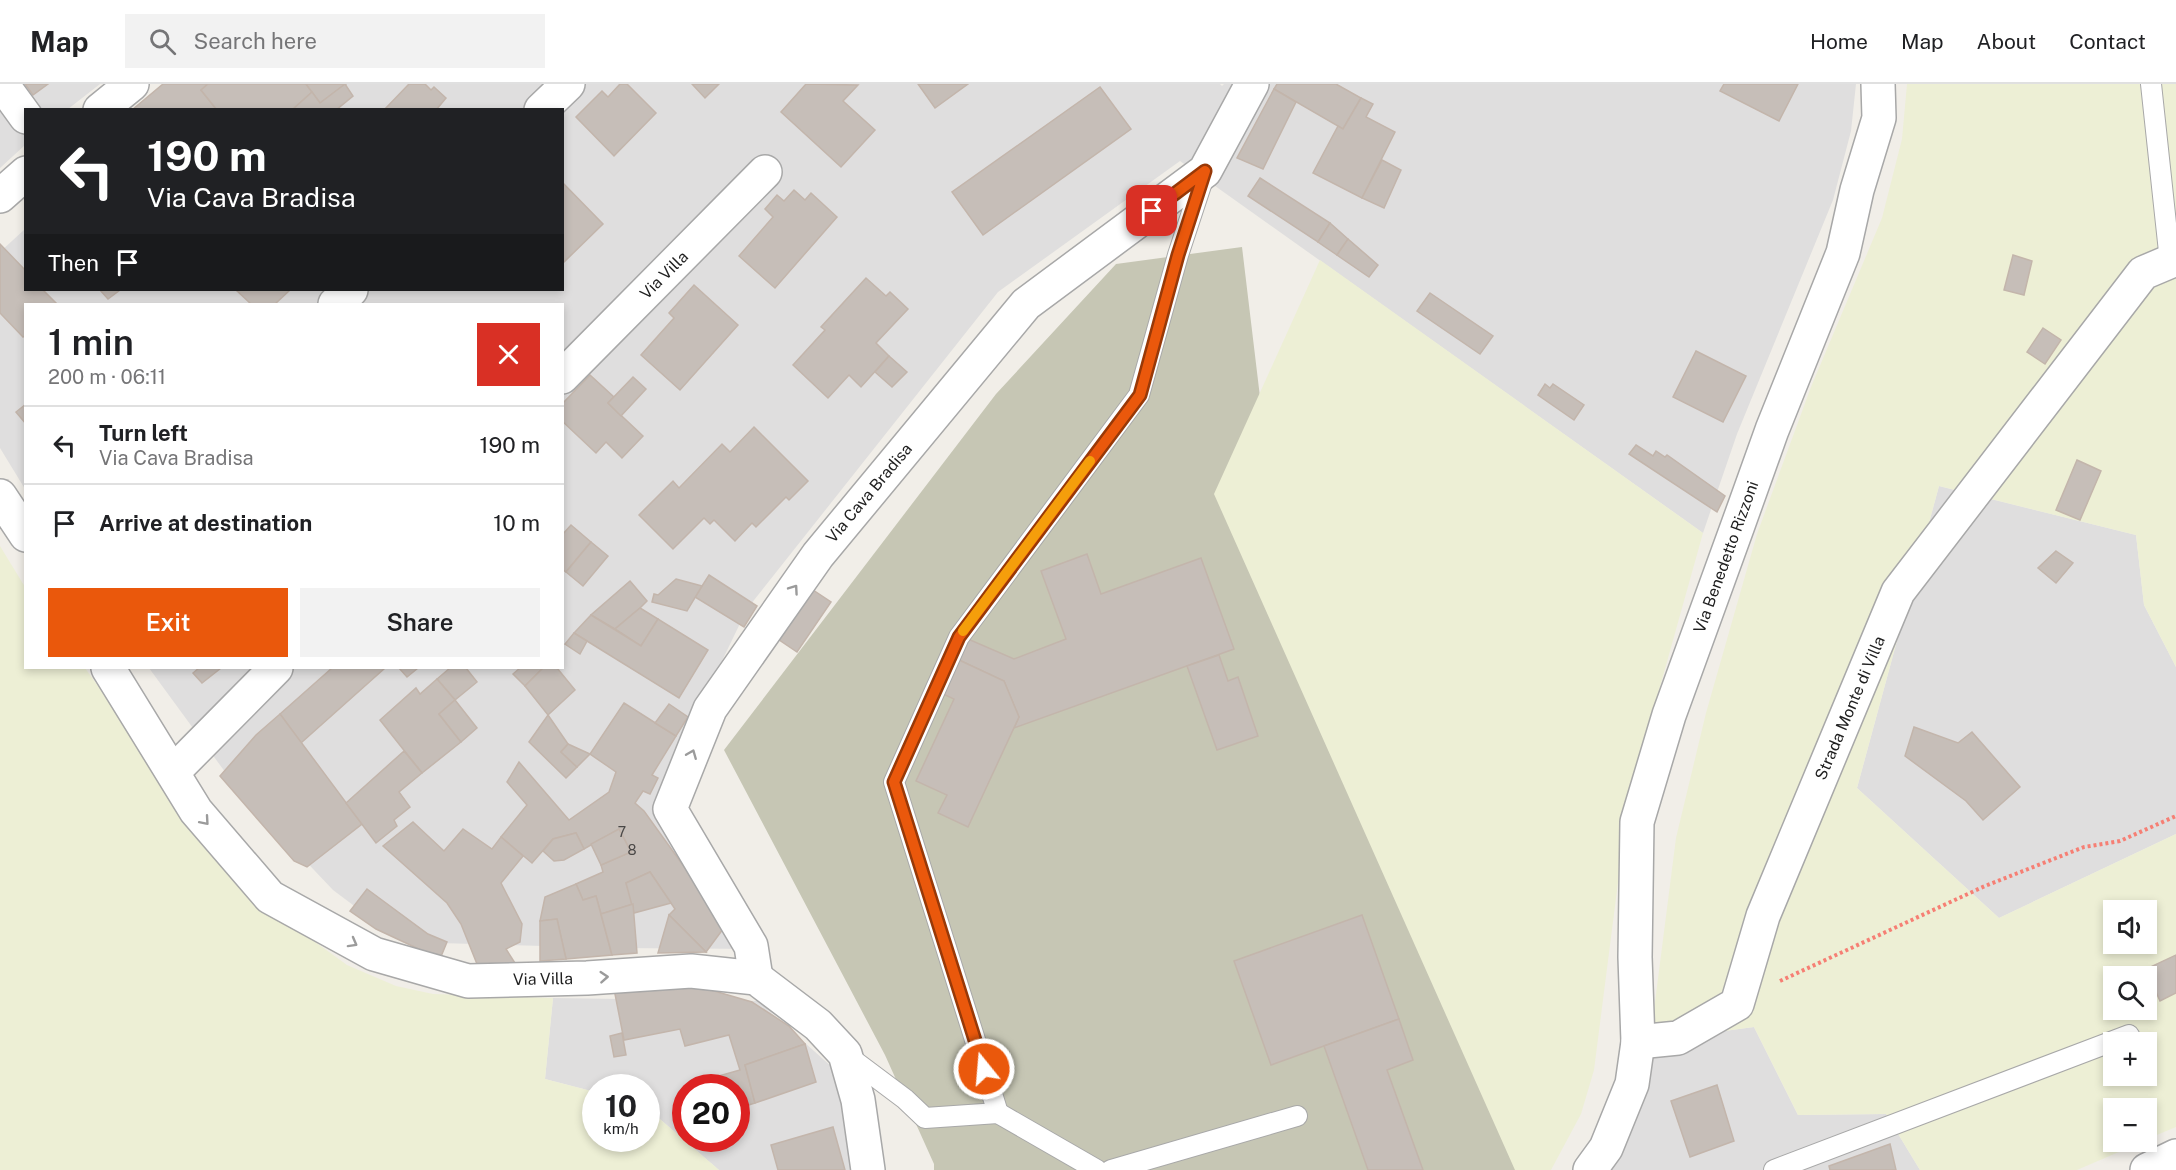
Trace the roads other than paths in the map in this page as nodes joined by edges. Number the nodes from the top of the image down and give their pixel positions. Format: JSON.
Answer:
{"nodes":[{"id":1,"x":2,"y":84,"type":"edge"},
{"id":2,"x":132,"y":84,"type":"edge"},
{"id":3,"x":568,"y":84,"type":"edge"},
{"id":4,"x":1252,"y":84,"type":"edge"},
{"id":5,"x":1878,"y":84,"type":"edge"},
{"id":6,"x":2151,"y":84,"type":"edge"},
{"id":7,"x":102,"y":108,"type":"edge"},
{"id":8,"x":543,"y":108,"type":"edge"},
{"id":9,"x":24,"y":114,"type":"edge"},
{"id":10,"x":1205,"y":171,"type":"junction"},
{"id":11,"x":765,"y":172,"type":"dead end"},
{"id":12,"x":24,"y":175,"type":"edge"},
{"id":13,"x":0,"y":196,"type":"edge"},
{"id":14,"x":2173,"y":260,"type":"edge"},
{"id":15,"x":350,"y":291,"type":"edge"},
{"id":16,"x":336,"y":303,"type":"edge"},
{"id":17,"x":564,"y":375,"type":"edge"},
{"id":18,"x":0,"y":496,"type":"edge"},
{"id":19,"x":24,"y":532,"type":"edge"},
{"id":20,"x":109,"y":669,"type":"edge"},
{"id":21,"x":275,"y":669,"type":"edge"},
{"id":22,"x":173,"y":772,"type":"junction"},
{"id":23,"x":756,"y":978,"type":"junction"},
{"id":24,"x":1638,"y":1042,"type":"junction"},
{"id":25,"x":2103,"y":1045,"type":"edge"},
{"id":26,"x":846,"y":1054,"type":"junction"},
{"id":27,"x":998,"y":1113,"type":"junction"},
{"id":28,"x":1297,"y":1116,"type":"dead end"},
{"id":29,"x":2176,"y":1156,"type":"edge"},
{"id":30,"x":868,"y":1170,"type":"edge"},
{"id":31,"x":1097,"y":1170,"type":"edge"},
{"id":32,"x":1111,"y":1170,"type":"edge"},
{"id":33,"x":1590,"y":1170,"type":"edge"},
{"id":34,"x":1774,"y":1170,"type":"edge"},
{"id":35,"x":2147,"y":1170,"type":"edge"}],
"edges":[{"from":1,"to":9,"type":"street"},
{"from":2,"to":7,"type":"street"},
{"from":3,"to":8,"type":"street"},
{"from":4,"to":10,"type":"street","name":"Via Cava Bradisa"},
{"from":5,"to":24,"type":"street","name":"Via Benedetto Rizzoni"},
{"from":6,"to":14,"type":"lane"},
{"from":23,"to":10,"type":"street","name":"Via Cava Bradisa","one_way":true},
{"from":10,"to":27,"type":"lane"},
{"from":11,"to":17,"type":"street","name":"Via Villa"},
{"from":12,"to":13,"type":"street"},
{"from":14,"to":24,"type":"street","name":"Strada Monte di Villa"},
{"from":15,"to":16,"type":"street"},
{"from":18,"to":19,"type":"street"},
{"from":20,"to":22,"type":"street","name":"Via Villa"},
{"from":21,"to":22,"type":"street"},
{"from":22,"to":23,"type":"street","name":"Via Villa","one_way":true},
{"from":23,"to":26,"type":"street"},
{"from":24,"to":33,"type":"street"},
{"from":25,"to":34,"type":"lane"},
{"from":26,"to":27,"type":"lane"},
{"from":26,"to":30,"type":"street"},
{"from":27,"to":31,"type":"lane"},
{"from":28,"to":32,"type":"lane"},
{"from":29,"to":35,"type":"street"}]}
